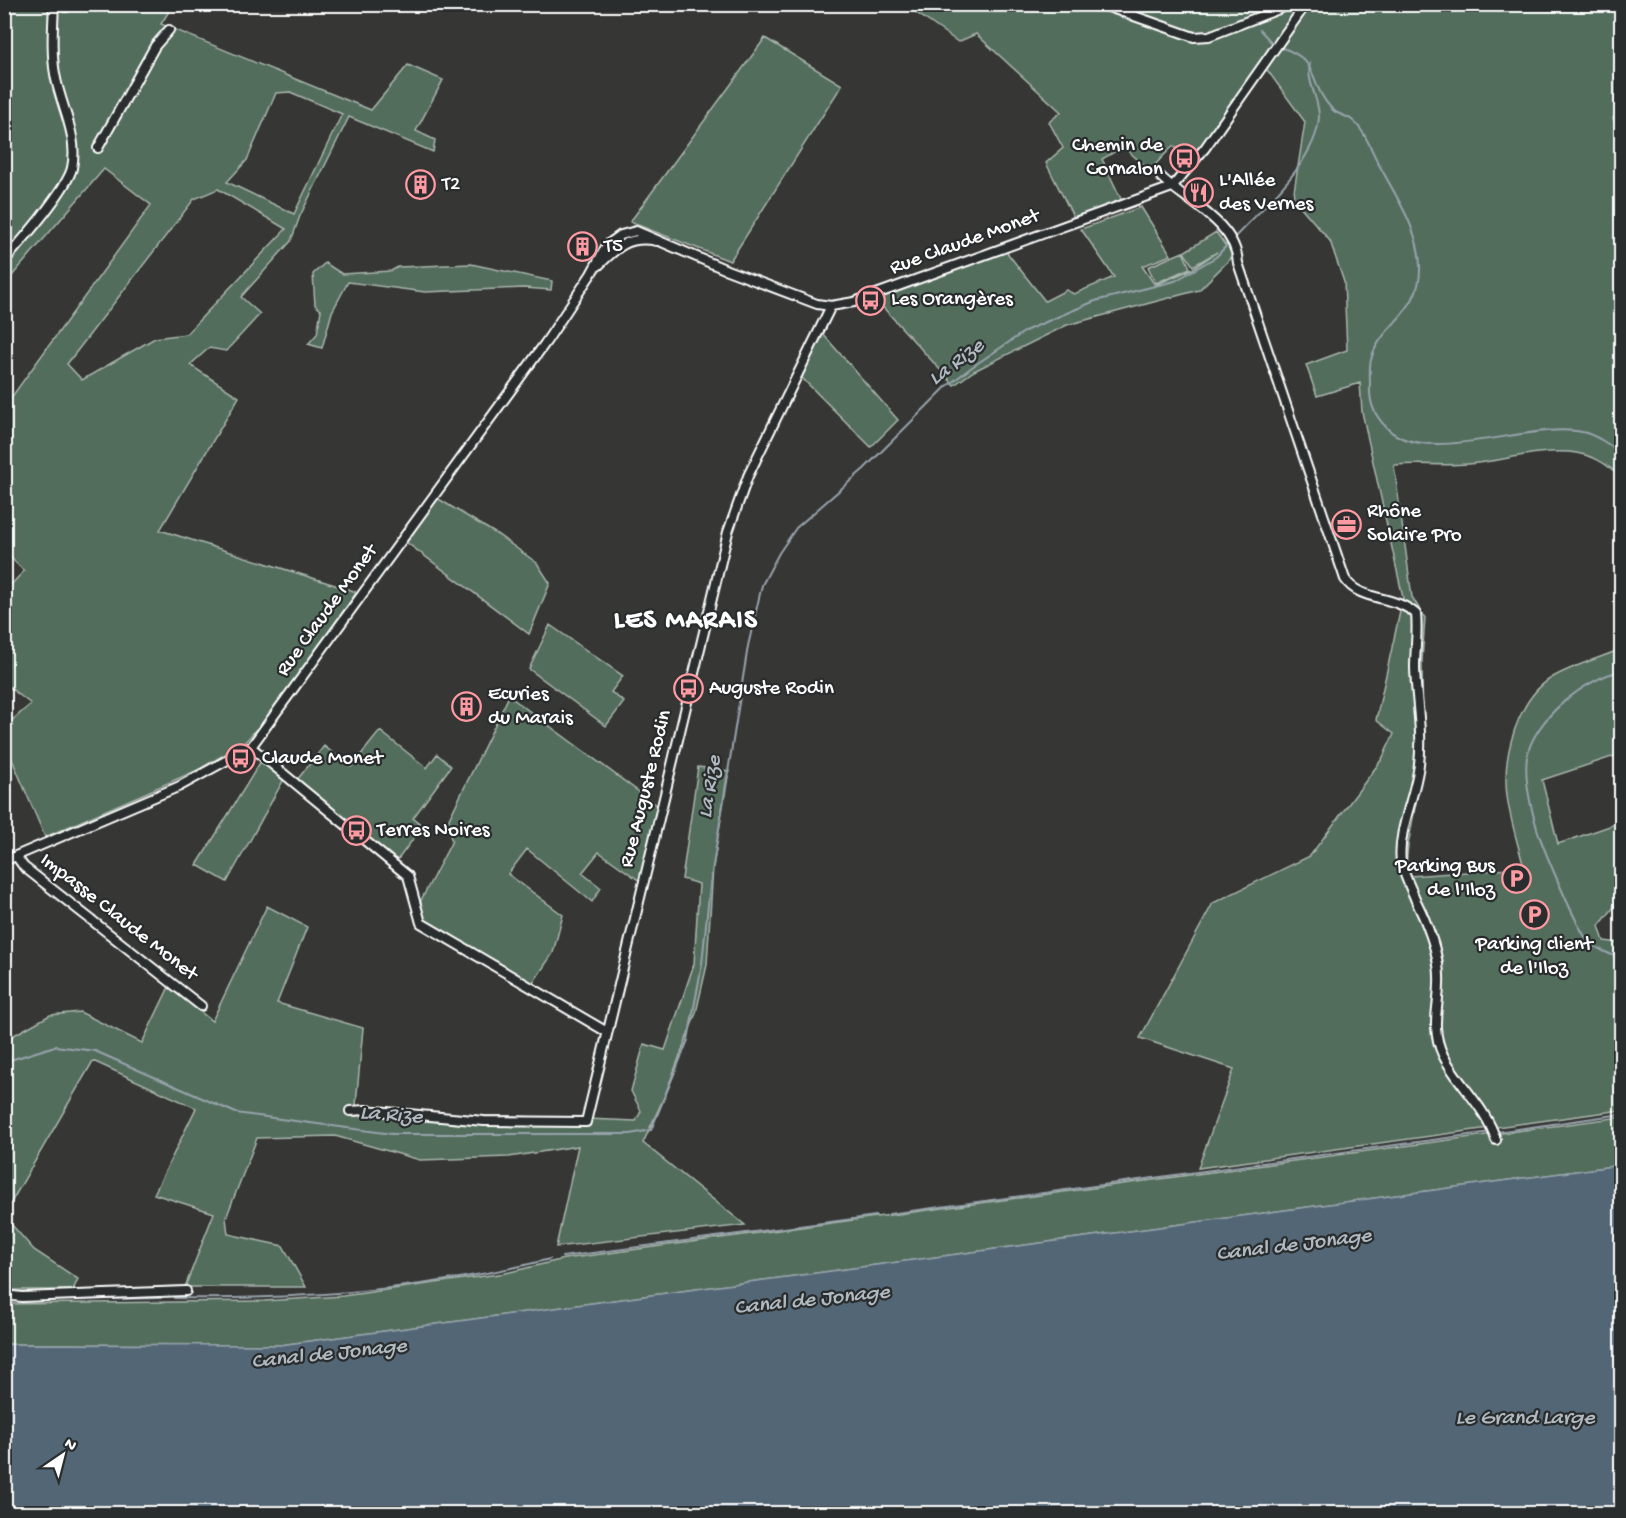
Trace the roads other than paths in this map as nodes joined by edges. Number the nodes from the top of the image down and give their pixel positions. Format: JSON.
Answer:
{"nodes":[{"id":1,"x":55,"y":4,"type":"edge"},
{"id":2,"x":77,"y":4,"type":"edge"},
{"id":3,"x":1100,"y":4,"type":"edge"},
{"id":4,"x":1292,"y":4,"type":"edge"},
{"id":5,"x":1306,"y":4,"type":"edge"},
{"id":6,"x":66,"y":7,"type":"junction"},
{"id":7,"x":54,"y":23,"type":"junction"},
{"id":8,"x":169,"y":30,"type":"dead end"},
{"id":9,"x":98,"y":148,"type":"dead end"},
{"id":10,"x":1161,"y":177,"type":"dead end"},
{"id":11,"x":1172,"y":187,"type":"junction"},
{"id":12,"x":4,"y":261,"type":"edge"},
{"id":13,"x":831,"y":306,"type":"junction"},
{"id":14,"x":251,"y":747,"type":"junction"},
{"id":15,"x":16,"y":856,"type":"junction"},
{"id":16,"x":4,"y":861,"type":"edge"},
{"id":17,"x":201,"y":1006,"type":"dead end"},
{"id":18,"x":607,"y":1032,"type":"junction"},
{"id":19,"x":350,"y":1111,"type":"dead end"},
{"id":20,"x":1496,"y":1140,"type":"dead end"},
{"id":21,"x":186,"y":1291,"type":"dead end"},
{"id":22,"x":4,"y":1295,"type":"edge"}],
"edges":[{"from":1,"to":6,"type":"street"},
{"from":1,"to":7,"type":"street"},
{"from":2,"to":6,"type":"street"},
{"from":3,"to":4,"type":"street"},
{"from":5,"to":11,"type":"street"},
{"from":6,"to":7,"type":"street"},
{"from":7,"to":12,"type":"street"},
{"from":8,"to":9,"type":"street"},
{"from":10,"to":11,"type":"street"},
{"from":11,"to":13,"type":"street","name":"Rue Claude Monet"},
{"from":11,"to":20,"type":"street"},
{"from":13,"to":14,"type":"street","name":"Rue Claude Monet"},
{"from":13,"to":18,"type":"street","name":"Rue Auguste Rodin"},
{"from":14,"to":15,"type":"street","name":"Rue Claude Monet"},
{"from":14,"to":18,"type":"street"},
{"from":15,"to":16,"type":"street","name":"Rue Claude Monet"},
{"from":15,"to":17,"type":"street","name":"Impasse Claude Monet"},
{"from":18,"to":19,"type":"street","name":"Rue Auguste Rodin"},
{"from":21,"to":22,"type":"street"}]}
